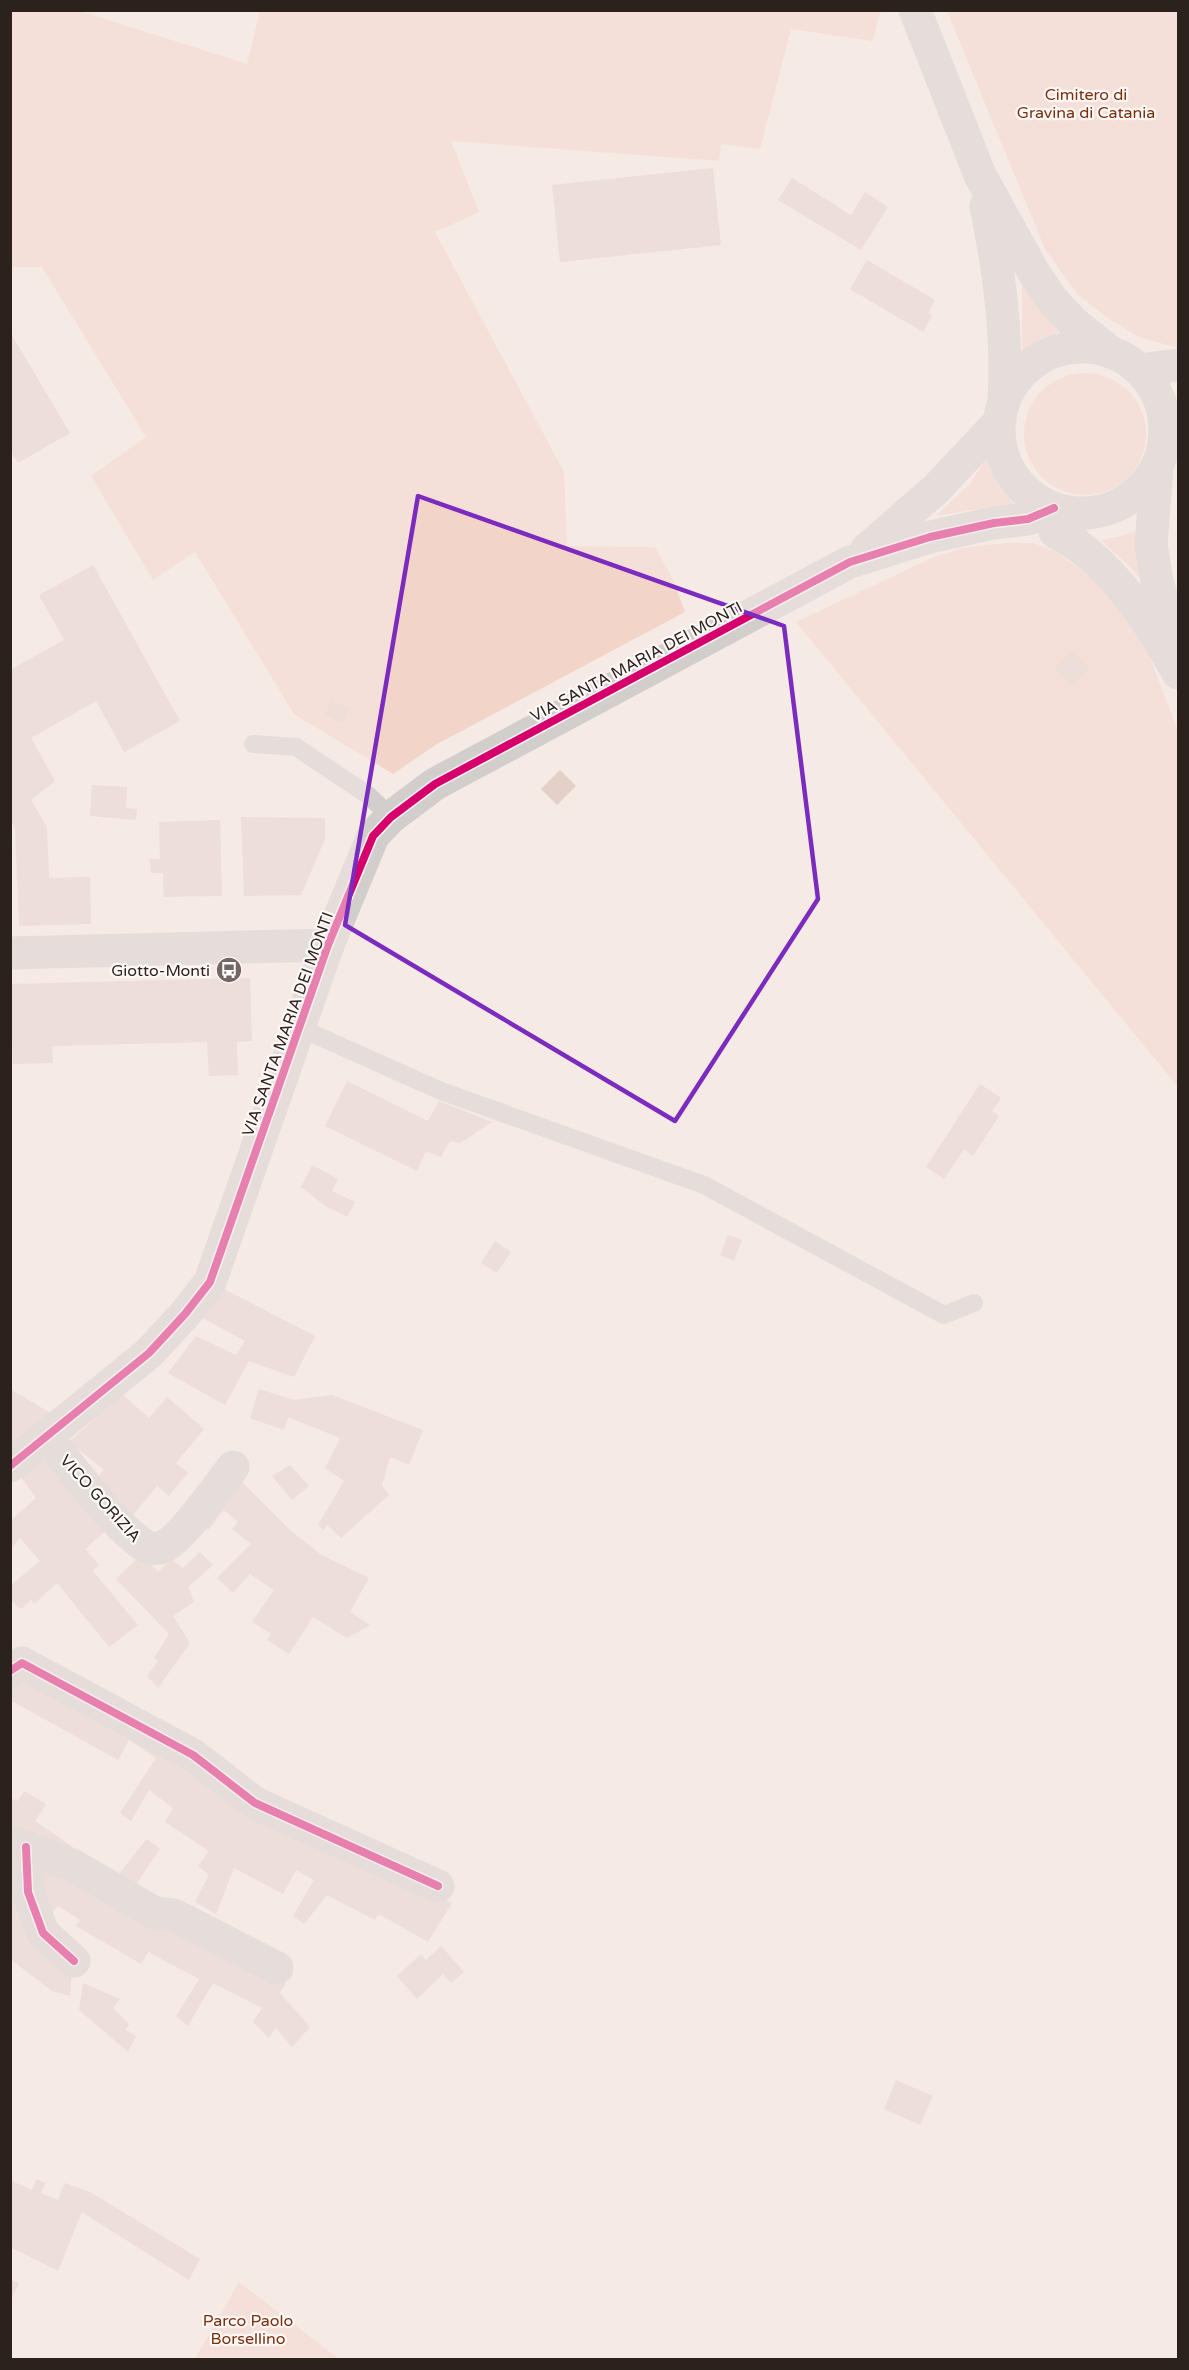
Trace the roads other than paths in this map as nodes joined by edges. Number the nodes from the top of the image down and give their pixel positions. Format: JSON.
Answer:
{"nodes":[{"id":1,"x":915,"y":10,"type":"edge"},
{"id":2,"x":980,"y":175,"type":"junction"},
{"id":3,"x":1110,"y":352,"type":"junction"},
{"id":4,"x":1179,"y":365,"type":"edge"},
{"id":5,"x":1139,"y":370,"type":"junction"},
{"id":6,"x":1002,"y":412,"type":"junction"},
{"id":7,"x":1166,"y":450,"type":"edge"},
{"id":8,"x":1041,"y":514,"type":"junction"},
{"id":9,"x":850,"y":562,"type":"junction"},
{"id":10,"x":1179,"y":656,"type":"edge"},
{"id":11,"x":1179,"y":673,"type":"edge"},
{"id":12,"x":253,"y":744,"type":"dead end"},
{"id":13,"x":391,"y":817,"type":"junction"},
{"id":14,"x":328,"y":945,"type":"junction"},
{"id":15,"x":10,"y":953,"type":"edge"},
{"id":16,"x":300,"y":1028,"type":"junction"},
{"id":17,"x":974,"y":1304,"type":"dead end"},
{"id":18,"x":46,"y":1437,"type":"junction"},
{"id":19,"x":10,"y":1466,"type":"edge"},
{"id":20,"x":233,"y":1467,"type":"dead end"},
{"id":21,"x":10,"y":1671,"type":"edge"},
{"id":22,"x":18,"y":1844,"type":"edge"},
{"id":23,"x":438,"y":1886,"type":"dead end"},
{"id":24,"x":74,"y":1961,"type":"dead end"},
{"id":25,"x":277,"y":1968,"type":"dead end"}],
"edges":[{"from":1,"to":2,"type":"street"},
{"from":2,"to":3,"type":"street"},
{"from":2,"to":6,"type":"street"},
{"from":3,"to":5,"type":"street"},
{"from":3,"to":6,"type":"street"},
{"from":4,"to":5,"type":"street"},
{"from":5,"to":7,"type":"street"},
{"from":6,"to":8,"type":"street"},
{"from":6,"to":9,"type":"street"},
{"from":7,"to":8,"type":"street"},
{"from":7,"to":10,"type":"street"},
{"from":8,"to":9,"type":"street"},
{"from":8,"to":11,"type":"street"},
{"from":9,"to":13,"type":"street","name":"VIA SANTA MARIA DEI MONTI"},
{"from":12,"to":13,"type":"lane"},
{"from":13,"to":14,"type":"street","name":"VIA SANTA MARIA DEI MONTI"},
{"from":14,"to":15,"type":"street"},
{"from":14,"to":16,"type":"street","name":"VIA SANTA MARIA DEI MONTI"},
{"from":16,"to":17,"type":"lane"},
{"from":16,"to":18,"type":"street","name":"VIA SANTA MARIA DEI MONTI"},
{"from":18,"to":19,"type":"street","name":"VIA SANTA MARIA DEI MONTI"},
{"from":18,"to":20,"type":"street","name":"VICO GORIZIA"},
{"from":21,"to":23,"type":"street"},
{"from":22,"to":24,"type":"street"},
{"from":22,"to":25,"type":"street"}]}
